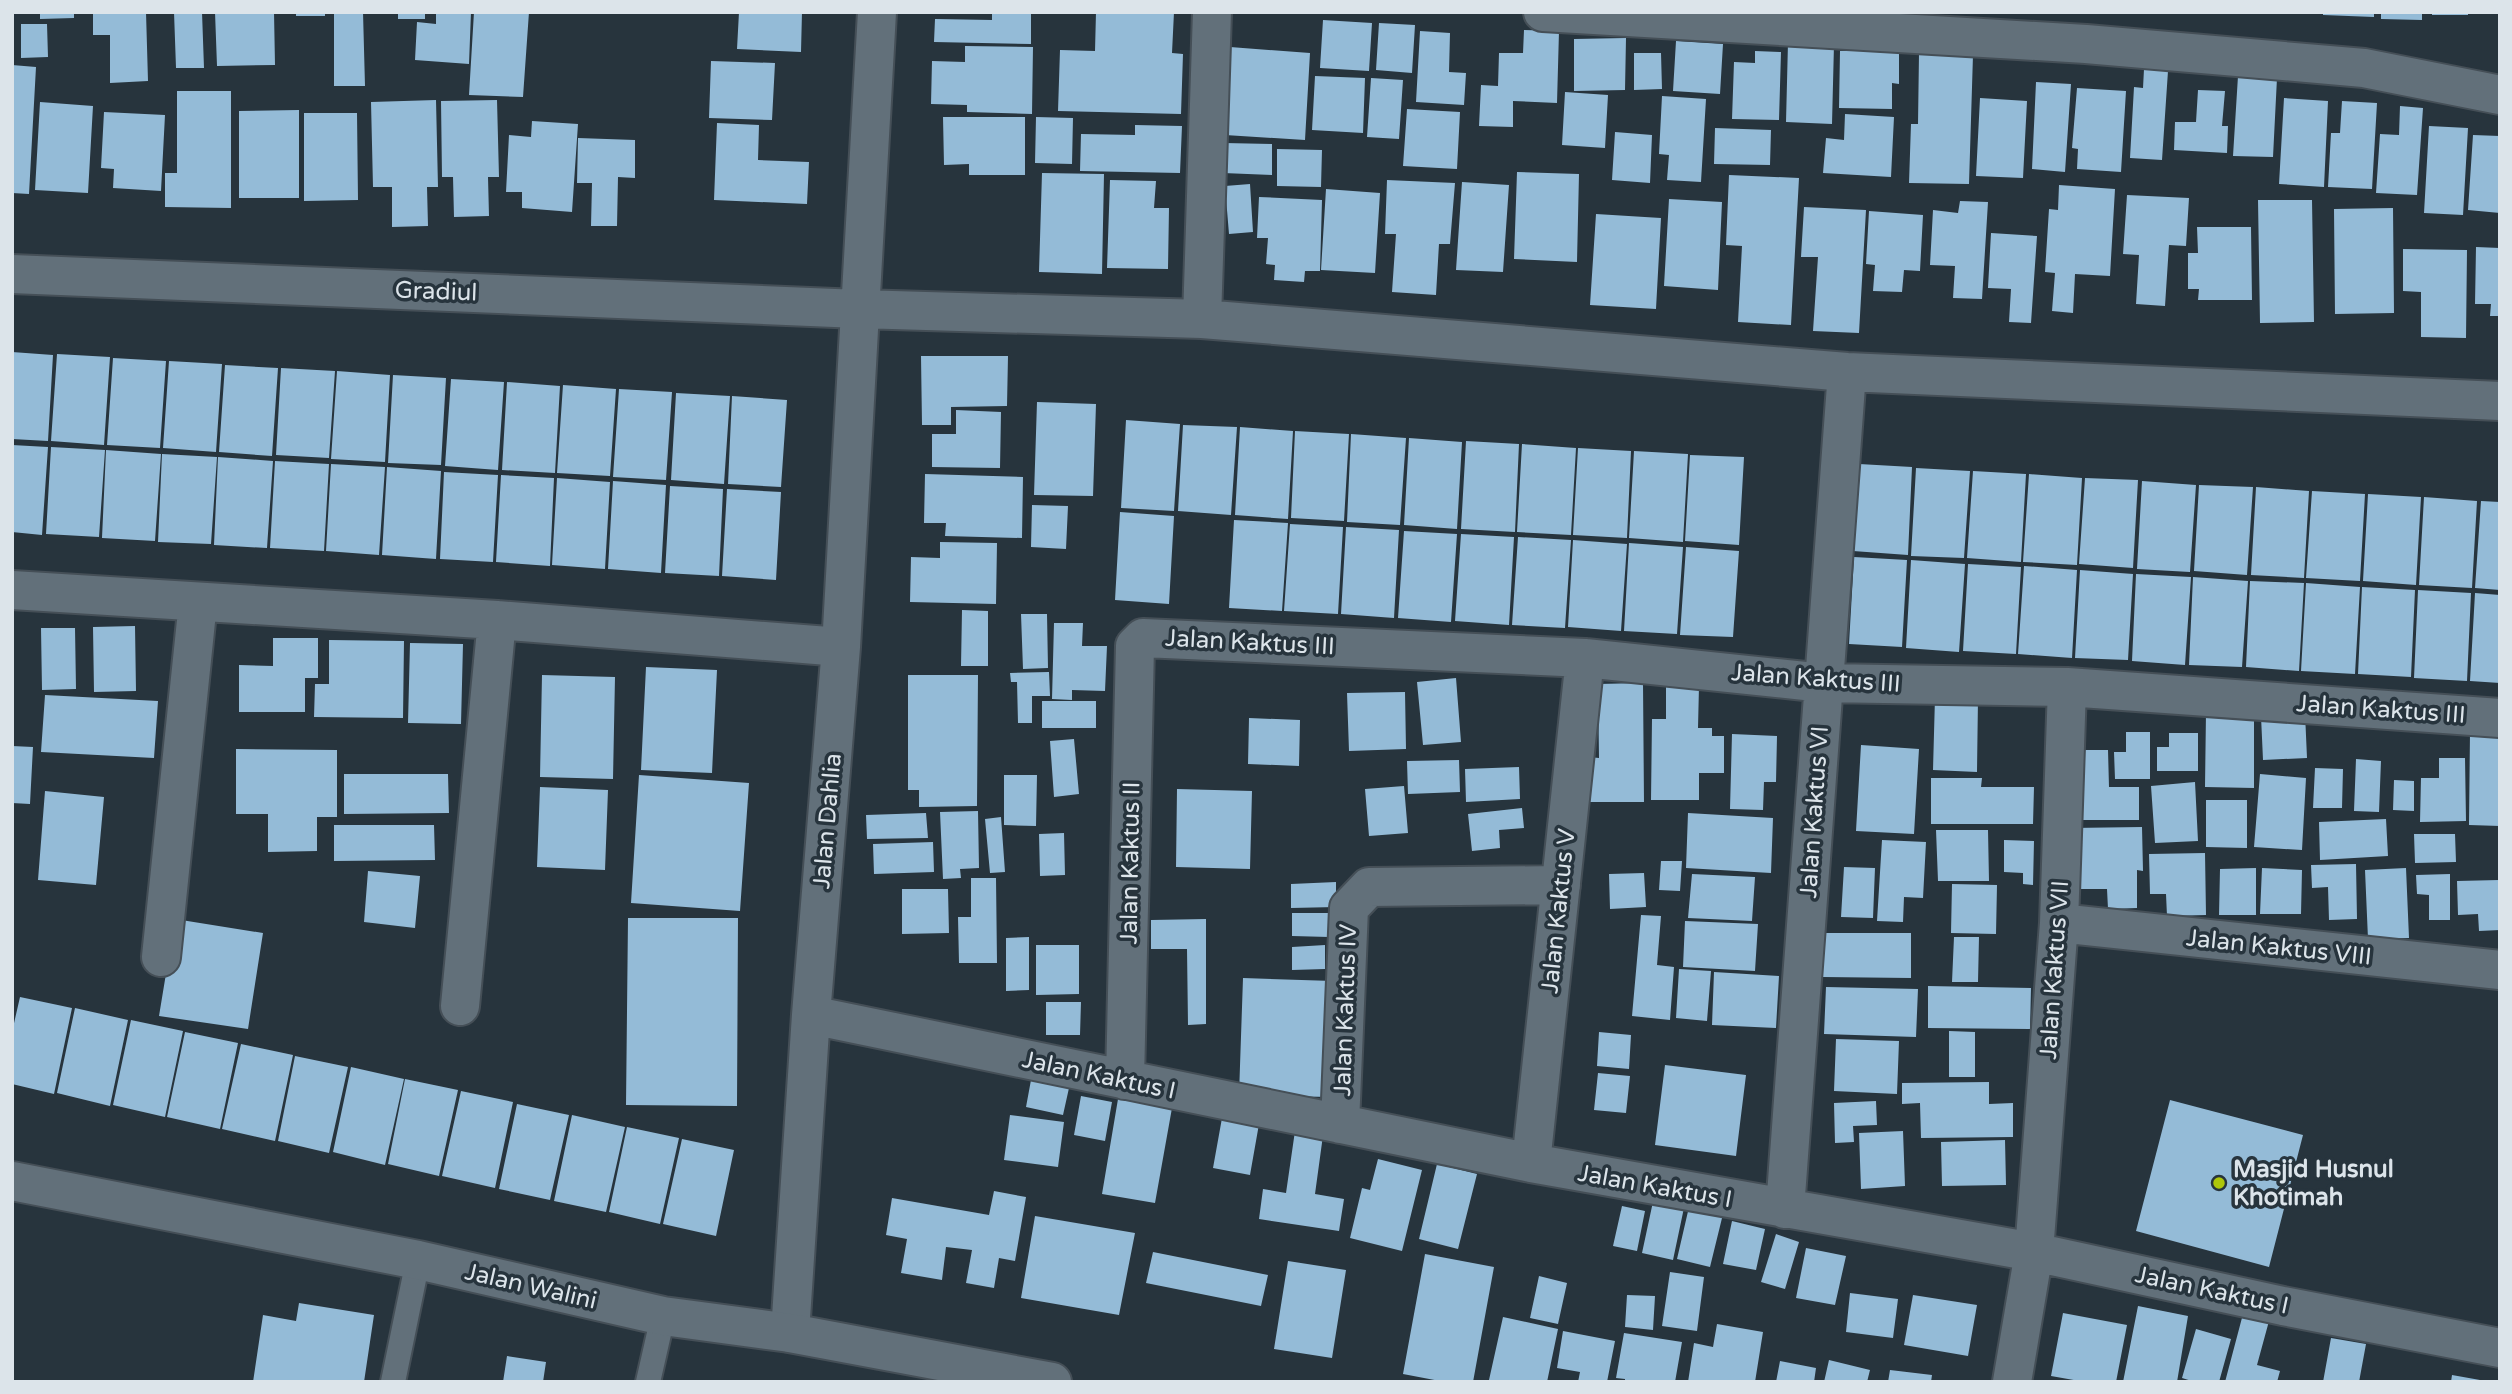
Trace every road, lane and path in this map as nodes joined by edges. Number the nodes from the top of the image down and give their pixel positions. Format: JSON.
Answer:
{"nodes":[{"id":1,"x":877,"y":12,"type":"edge"},
{"id":2,"x":1212,"y":12,"type":"edge"},
{"id":3,"x":1543,"y":12,"type":"edge"},
{"id":4,"x":1584,"y":14,"type":"edge"},
{"id":5,"x":2500,"y":95,"type":"edge"},
{"id":6,"x":12,"y":274,"type":"edge"},
{"id":7,"x":859,"y":309,"type":"junction"},
{"id":8,"x":1202,"y":319,"type":"junction"},
{"id":9,"x":1847,"y":372,"type":"junction"},
{"id":10,"x":2500,"y":401,"type":"edge"},
{"id":11,"x":12,"y":590,"type":"edge"},
{"id":12,"x":198,"y":602,"type":"junction"},
{"id":13,"x":497,"y":620,"type":"junction"},
{"id":14,"x":1135,"y":646,"type":"joint"},
{"id":15,"x":841,"y":647,"type":"junction"},
{"id":16,"x":1586,"y":658,"type":"junction"},
{"id":17,"x":1824,"y":683,"type":"junction"},
{"id":18,"x":2067,"y":687,"type":"junction"},
{"id":19,"x":2500,"y":718,"type":"edge"},
{"id":20,"x":1561,"y":885,"type":"junction"},
{"id":21,"x":2059,"y":923,"type":"junction"},
{"id":22,"x":161,"y":957,"type":"dead end"},
{"id":23,"x":2500,"y":970,"type":"edge"},
{"id":24,"x":460,"y":1006,"type":"dead end"},
{"id":25,"x":811,"y":1015,"type":"junction"},
{"id":26,"x":1125,"y":1080,"type":"junction"},
{"id":27,"x":1340,"y":1124,"type":"junction"},
{"id":28,"x":1531,"y":1163,"type":"junction"},
{"id":29,"x":12,"y":1181,"type":"edge"},
{"id":30,"x":1785,"y":1209,"type":"junction"},
{"id":31,"x":2034,"y":1252,"type":"junction"},
{"id":32,"x":418,"y":1261,"type":"junction"},
{"id":33,"x":663,"y":1316,"type":"junction"},
{"id":34,"x":790,"y":1333,"type":"junction"},
{"id":35,"x":2500,"y":1348,"type":"edge"},
{"id":36,"x":393,"y":1382,"type":"edge"},
{"id":37,"x":648,"y":1382,"type":"edge"},
{"id":38,"x":1052,"y":1382,"type":"edge"},
{"id":39,"x":2012,"y":1382,"type":"edge"}],
"edges":[{"from":1,"to":7,"type":"street","name":"Jalan Dahlia"},
{"from":2,"to":8,"type":"street"},
{"from":3,"to":4,"type":"street"},
{"from":4,"to":5,"type":"street"},
{"from":6,"to":7,"type":"street","name":"Gradiul"},
{"from":7,"to":8,"type":"street","name":"Gradiul"},
{"from":7,"to":15,"type":"street","name":"Jalan Dahlia"},
{"from":8,"to":9,"type":"street","name":"Gradiul"},
{"from":9,"to":10,"type":"street","name":"Gradiul"},
{"from":9,"to":17,"type":"street","name":"Jalan Kaktus VI"},
{"from":11,"to":12,"type":"street"},
{"from":12,"to":13,"type":"street"},
{"from":12,"to":22,"type":"street"},
{"from":13,"to":15,"type":"street"},
{"from":13,"to":24,"type":"street"},
{"from":14,"to":16,"type":"street","name":"Jalan Kaktus III"},
{"from":14,"to":26,"type":"street","name":"Jalan Kaktus II"},
{"from":15,"to":25,"type":"street","name":"Jalan Dahlia"},
{"from":16,"to":17,"type":"street","name":"Jalan Kaktus III"},
{"from":16,"to":20,"type":"street","name":"Jalan Kaktus V"},
{"from":17,"to":18,"type":"street","name":"Jalan Kaktus III"},
{"from":17,"to":30,"type":"street","name":"Jalan Kaktus VI"},
{"from":18,"to":19,"type":"street","name":"Jalan Kaktus III"},
{"from":18,"to":21,"type":"street","name":"Jalan Kaktus VII"},
{"from":20,"to":27,"type":"street","name":"Jalan Kaktus IV"},
{"from":20,"to":28,"type":"street","name":"Jalan Kaktus V"},
{"from":21,"to":23,"type":"street","name":"Jalan Kaktus VIII"},
{"from":21,"to":31,"type":"street","name":"Jalan Kaktus VII"},
{"from":25,"to":26,"type":"street","name":"Jalan Kaktus I"},
{"from":25,"to":34,"type":"street","name":"Jalan Dahlia"},
{"from":26,"to":27,"type":"street","name":"Jalan Kaktus I"},
{"from":27,"to":28,"type":"street","name":"Jalan Kaktus I"},
{"from":28,"to":30,"type":"street","name":"Jalan Kaktus I"},
{"from":29,"to":32,"type":"street","name":"Jalan Walini"},
{"from":30,"to":31,"type":"street","name":"Jalan Kaktus I"},
{"from":31,"to":35,"type":"street","name":"Jalan Kaktus I"},
{"from":31,"to":39,"type":"street","name":"Jalan Kaktus VII"},
{"from":32,"to":33,"type":"street","name":"Jalan Walini"},
{"from":32,"to":36,"type":"lane"},
{"from":33,"to":34,"type":"street","name":"Jalan Walini"},
{"from":33,"to":37,"type":"lane"},
{"from":34,"to":38,"type":"street","name":"Jalan Walini"}]}
